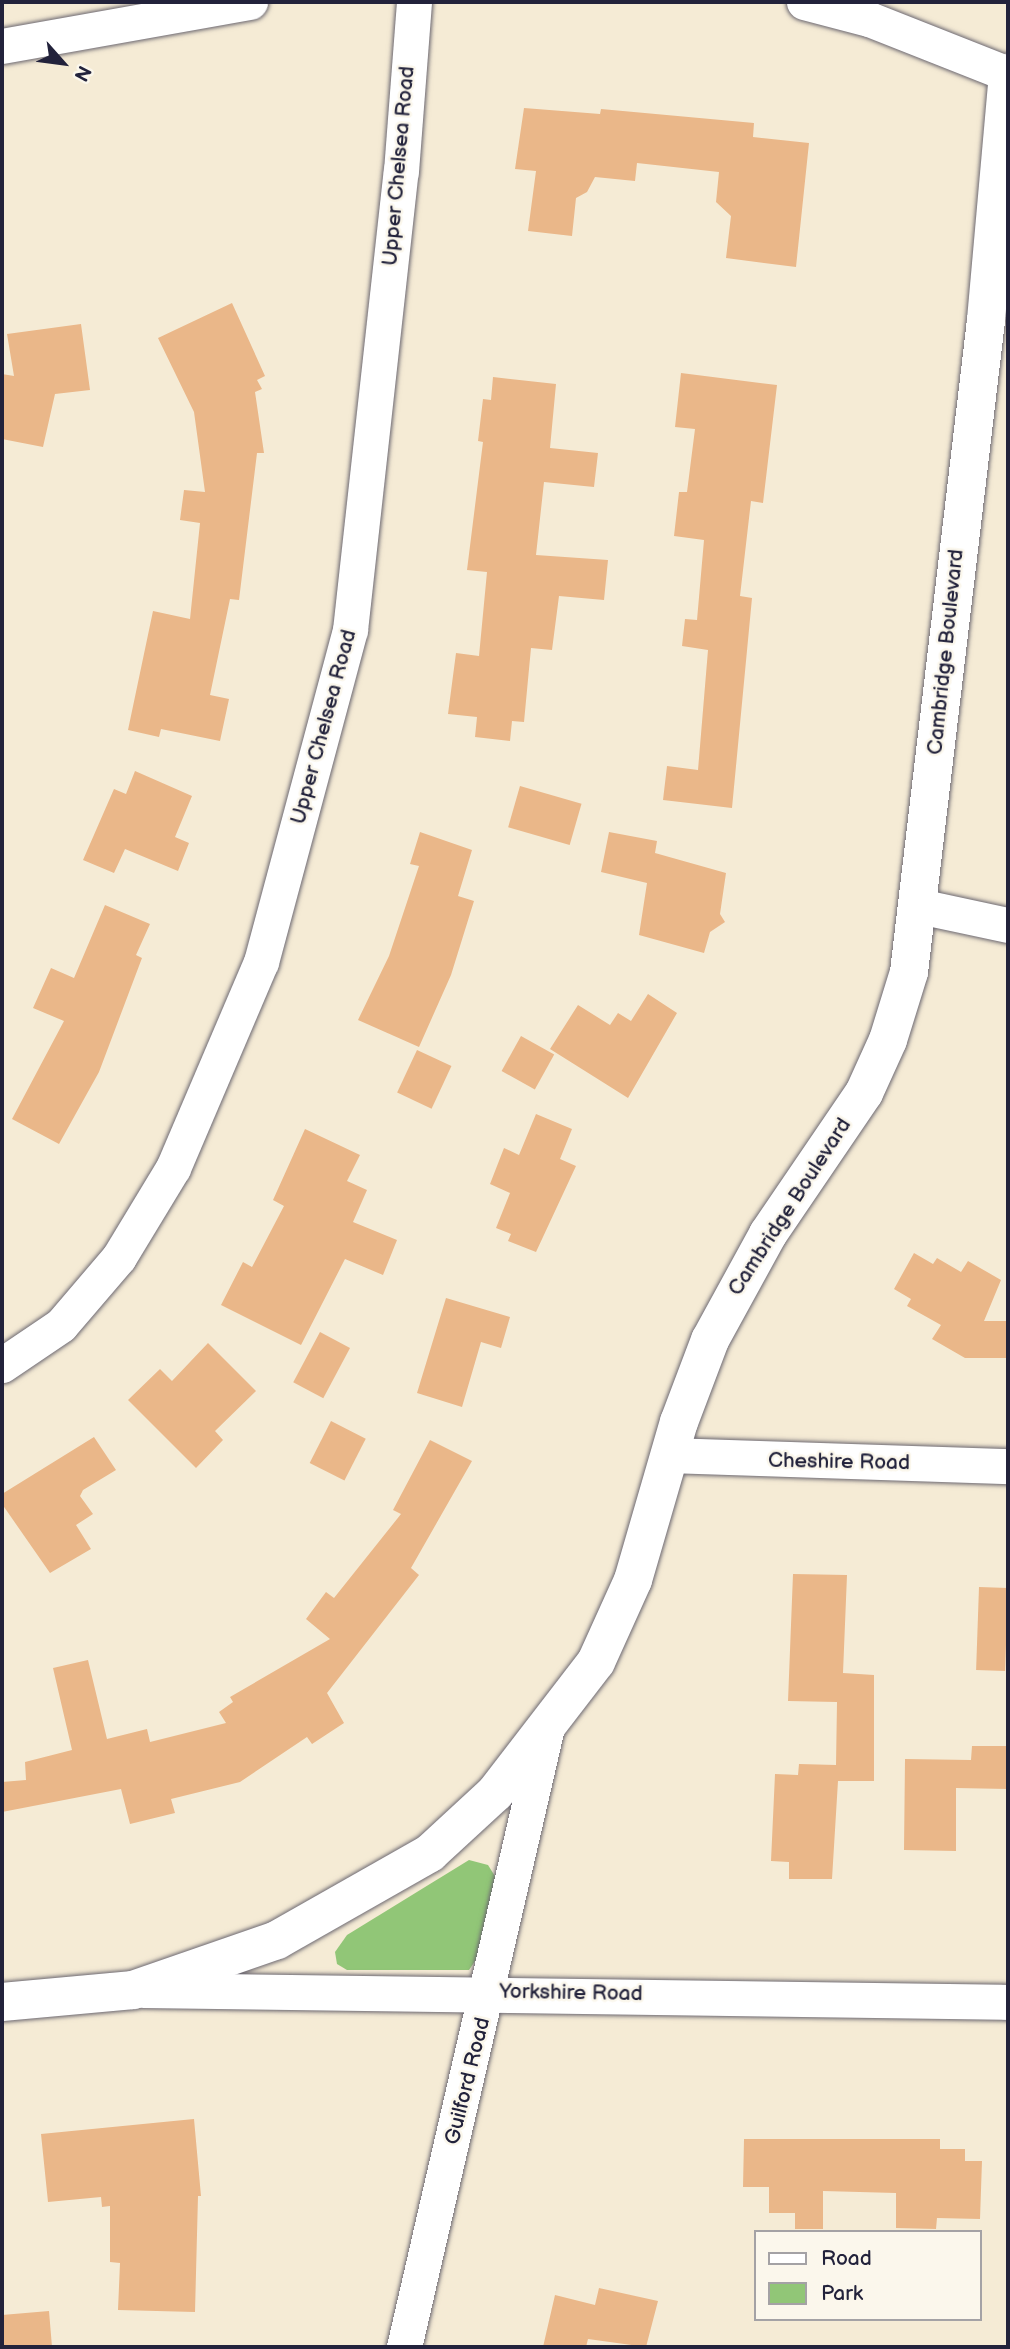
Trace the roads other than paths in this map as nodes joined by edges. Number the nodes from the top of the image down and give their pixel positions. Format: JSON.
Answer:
{"nodes":[{"id":1,"x":250,"y":2,"type":"edge"},
{"id":2,"x":414,"y":2,"type":"edge"},
{"id":3,"x":804,"y":2,"type":"edge"},
{"id":4,"x":2,"y":46,"type":"edge"},
{"id":5,"x":1008,"y":74,"type":"edge"},
{"id":6,"x":997,"y":321,"type":"edge"},
{"id":7,"x":919,"y":906,"type":"junction"},
{"id":8,"x":1008,"y":925,"type":"edge"},
{"id":9,"x":2,"y":1365,"type":"edge"},
{"id":10,"x":670,"y":1455,"type":"junction"},
{"id":11,"x":1008,"y":1466,"type":"edge"},
{"id":12,"x":546,"y":1731,"type":"junction"},
{"id":13,"x":133,"y":1990,"type":"junction"},
{"id":14,"x":489,"y":1992,"type":"junction"},
{"id":15,"x":2,"y":2002,"type":"edge"},
{"id":16,"x":1008,"y":2002,"type":"edge"},
{"id":17,"x":404,"y":2347,"type":"edge"}],
"edges":[{"from":1,"to":4,"type":"street"},
{"from":2,"to":9,"type":"street","name":"Upper Chelsea Road"},
{"from":3,"to":5,"type":"street"},
{"from":5,"to":6,"type":"street","name":"Cambridge Boulevard"},
{"from":6,"to":7,"type":"street","name":"Cambridge Boulevard"},
{"from":7,"to":8,"type":"street"},
{"from":7,"to":10,"type":"street","name":"Cambridge Boulevard"},
{"from":10,"to":11,"type":"street","name":"Cheshire Road"},
{"from":10,"to":12,"type":"street","name":"Cambridge Boulevard"},
{"from":12,"to":13,"type":"street","name":"Cambridge Boulevard"},
{"from":12,"to":14,"type":"street","name":"Guilford Road"},
{"from":13,"to":14,"type":"street","name":"Yorkshire Road"},
{"from":13,"to":15,"type":"street","name":"Cambridge Boulevard"},
{"from":14,"to":16,"type":"street","name":"Yorkshire Road"},
{"from":14,"to":17,"type":"street","name":"Guilford Road"}]}
